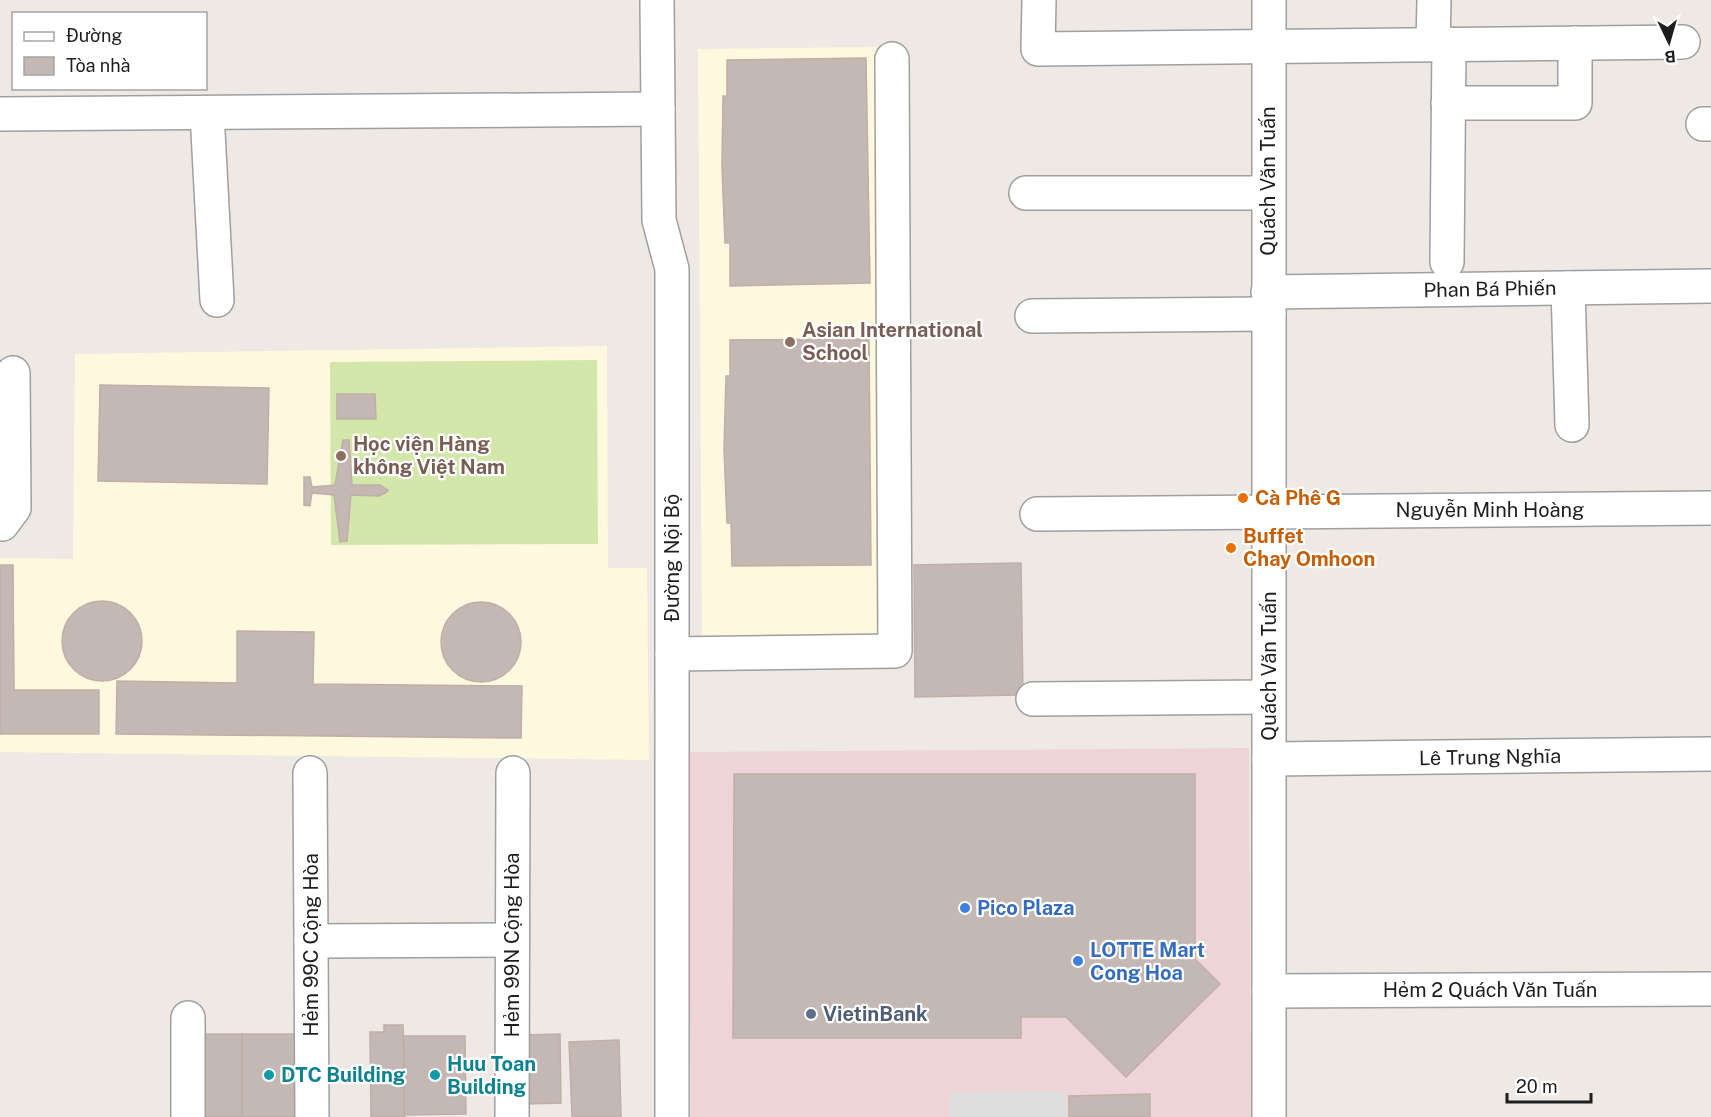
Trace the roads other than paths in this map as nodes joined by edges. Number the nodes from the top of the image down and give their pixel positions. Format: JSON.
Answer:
{"nodes":[{"id":1,"x":657,"y":0,"type":"edge"},
{"id":2,"x":1039,"y":0,"type":"edge"},
{"id":3,"x":1269,"y":0,"type":"edge"},
{"id":4,"x":1434,"y":0,"type":"edge"},
{"id":5,"x":1683,"y":42,"type":"dead end"},
{"id":6,"x":1575,"y":43,"type":"junction"},
{"id":7,"x":1441,"y":44,"type":"junction"},
{"id":8,"x":1269,"y":46,"type":"junction"},
{"id":9,"x":892,"y":59,"type":"dead end"},
{"id":10,"x":1448,"y":103,"type":"junction"},
{"id":11,"x":658,"y":109,"type":"junction"},
{"id":12,"x":207,"y":112,"type":"junction"},
{"id":13,"x":0,"y":114,"type":"edge"},
{"id":14,"x":1026,"y":193,"type":"dead end"},
{"id":15,"x":1268,"y":193,"type":"junction"},
{"id":16,"x":1447,"y":262,"type":"dead end"},
{"id":17,"x":1711,"y":286,"type":"edge"},
{"id":18,"x":1568,"y":288,"type":"junction"},
{"id":19,"x":217,"y":300,"type":"dead end"},
{"id":20,"x":1269,"y":303,"type":"junction"},
{"id":21,"x":1032,"y":316,"type":"dead end"},
{"id":22,"x":13,"y":373,"type":"dead end"},
{"id":23,"x":1572,"y":425,"type":"dead end"},
{"id":24,"x":1711,"y":508,"type":"edge"},
{"id":25,"x":1269,"y":512,"type":"junction"},
{"id":26,"x":1037,"y":514,"type":"dead end"},
{"id":27,"x":1,"y":524,"type":"edge"},
{"id":28,"x":672,"y":654,"type":"junction"},
{"id":29,"x":1268,"y":697,"type":"junction"},
{"id":30,"x":1033,"y":699,"type":"dead end"},
{"id":31,"x":1711,"y":754,"type":"edge"},
{"id":32,"x":1269,"y":759,"type":"junction"},
{"id":33,"x":309,"y":772,"type":"dead end"},
{"id":34,"x":513,"y":773,"type":"dead end"},
{"id":35,"x":311,"y":940,"type":"junction"},
{"id":36,"x":512,"y":940,"type":"junction"},
{"id":37,"x":1711,"y":989,"type":"edge"},
{"id":38,"x":1269,"y":991,"type":"junction"},
{"id":39,"x":188,"y":1018,"type":"dead end"},
{"id":40,"x":188,"y":1117,"type":"edge"},
{"id":41,"x":312,"y":1117,"type":"edge"},
{"id":42,"x":512,"y":1117,"type":"edge"},
{"id":43,"x":672,"y":1117,"type":"edge"},
{"id":44,"x":1269,"y":1117,"type":"edge"}],
"edges":[{"from":1,"to":11,"type":"street","name":"Đường Nội Bộ"},
{"from":2,"to":8,"type":"street"},
{"from":3,"to":8,"type":"street","name":"Quách Văn Tuấn"},
{"from":4,"to":7,"type":"street"},
{"from":5,"to":6,"type":"street"},
{"from":6,"to":7,"type":"street"},
{"from":6,"to":10,"type":"street"},
{"from":7,"to":8,"type":"street"},
{"from":7,"to":10,"type":"street"},
{"from":8,"to":15,"type":"street","name":"Quách Văn Tuấn"},
{"from":9,"to":28,"type":"street"},
{"from":10,"to":16,"type":"street"},
{"from":11,"to":12,"type":"street"},
{"from":11,"to":28,"type":"street","name":"Đường Nội Bộ"},
{"from":12,"to":13,"type":"street"},
{"from":12,"to":19,"type":"street"},
{"from":14,"to":15,"type":"street"},
{"from":15,"to":20,"type":"street","name":"Quách Văn Tuấn"},
{"from":17,"to":18,"type":"street","name":"Phan Bá Phiến"},
{"from":18,"to":20,"type":"street","name":"Phan Bá Phiến"},
{"from":18,"to":23,"type":"street"},
{"from":20,"to":21,"type":"street","name":"Phan Bá Phiến"},
{"from":20,"to":25,"type":"street","name":"Quách Văn Tuấn"},
{"from":22,"to":27,"type":"street"},
{"from":24,"to":25,"type":"street","name":"Nguyễn Minh Hoàng"},
{"from":25,"to":26,"type":"street","name":"Nguyễn Minh Hoàng"},
{"from":25,"to":29,"type":"street","name":"Quách Văn Tuấn"},
{"from":28,"to":43,"type":"street","name":"Đường Nội Bộ"},
{"from":29,"to":30,"type":"street"},
{"from":29,"to":32,"type":"street","name":"Quách Văn Tuấn"},
{"from":31,"to":32,"type":"street","name":"Lê Trung Nghĩa"},
{"from":32,"to":38,"type":"street","name":"Quách Văn Tuấn"},
{"from":33,"to":35,"type":"street","name":"Hẻm 99C Cộng Hòa"},
{"from":34,"to":36,"type":"street","name":"Hẻm 99N Cộng Hòa"},
{"from":35,"to":36,"type":"street"},
{"from":35,"to":41,"type":"street","name":"Hẻm 99C Cộng Hòa"},
{"from":36,"to":42,"type":"street","name":"Hẻm 99N Cộng Hòa"},
{"from":37,"to":38,"type":"street","name":"Hẻm 2 Quách Văn Tuấn"},
{"from":38,"to":44,"type":"street","name":"Quách Văn Tuấn"},
{"from":39,"to":40,"type":"street"}]}
